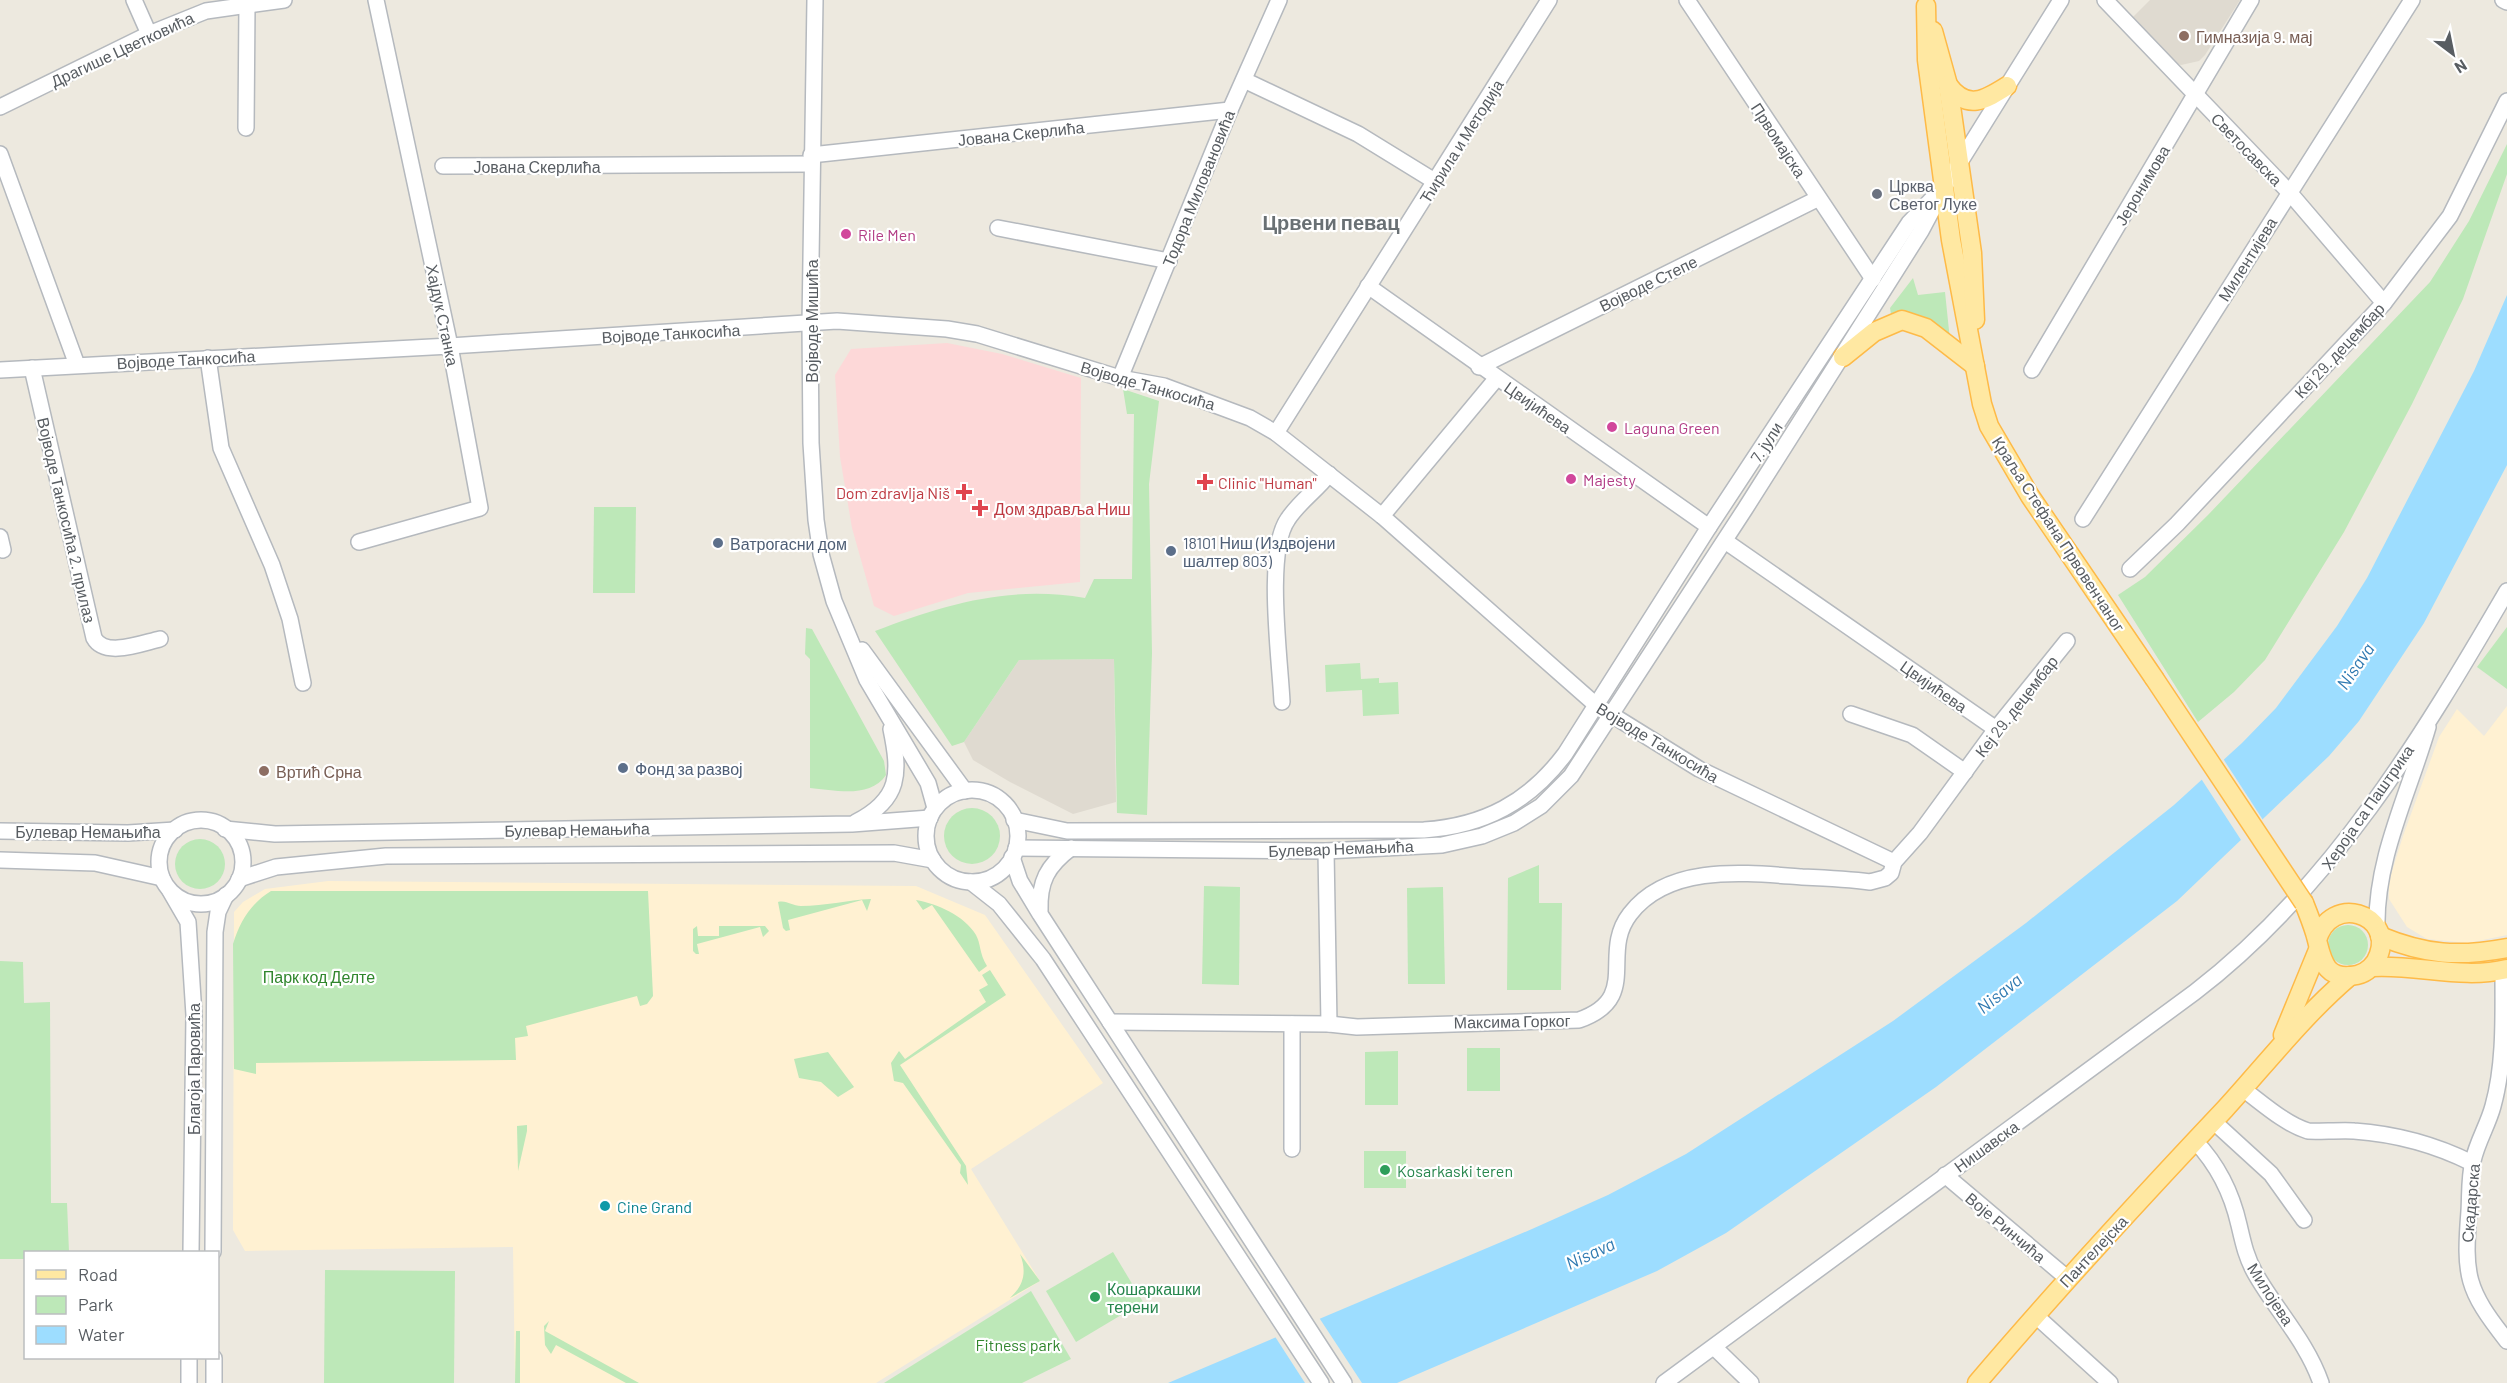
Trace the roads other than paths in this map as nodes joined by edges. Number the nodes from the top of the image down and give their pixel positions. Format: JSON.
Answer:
{"nodes":[{"id":1,"x":134,"y":0,"type":"edge"},
{"id":2,"x":284,"y":0,"type":"edge"},
{"id":3,"x":376,"y":0,"type":"edge"},
{"id":4,"x":815,"y":0,"type":"edge"},
{"id":5,"x":1279,"y":0,"type":"edge"},
{"id":6,"x":1549,"y":0,"type":"edge"},
{"id":7,"x":1687,"y":0,"type":"edge"},
{"id":8,"x":2061,"y":0,"type":"edge"},
{"id":9,"x":2105,"y":0,"type":"edge"},
{"id":10,"x":2251,"y":0,"type":"edge"},
{"id":11,"x":2412,"y":0,"type":"edge"},
{"id":12,"x":2503,"y":0,"type":"edge"},
{"id":13,"x":2507,"y":2,"type":"edge"},
{"id":14,"x":1926,"y":3,"type":"edge"},
{"id":15,"x":247,"y":4,"type":"junction"},
{"id":16,"x":149,"y":34,"type":"junction"},
{"id":17,"x":1244,"y":80,"type":"junction"},
{"id":18,"x":1948,"y":85,"type":"junction"},
{"id":19,"x":2007,"y":86,"type":"junction"},
{"id":20,"x":2195,"y":96,"type":"junction"},
{"id":21,"x":2507,"y":101,"type":"edge"},
{"id":22,"x":0,"y":107,"type":"edge"},
{"id":23,"x":1230,"y":110,"type":"junction"},
{"id":24,"x":246,"y":128,"type":"dead end"},
{"id":25,"x":0,"y":154,"type":"edge"},
{"id":26,"x":811,"y":159,"type":"junction"},
{"id":27,"x":1959,"y":165,"type":"junction"},
{"id":28,"x":442,"y":166,"type":"dead end"},
{"id":29,"x":1436,"y":182,"type":"junction"},
{"id":30,"x":1945,"y":186,"type":"junction"},
{"id":31,"x":2289,"y":192,"type":"junction"},
{"id":32,"x":1817,"y":199,"type":"junction"},
{"id":33,"x":998,"y":228,"type":"dead end"},
{"id":34,"x":1169,"y":261,"type":"junction"},
{"id":35,"x":1873,"y":279,"type":"junction"},
{"id":36,"x":1368,"y":286,"type":"junction"},
{"id":37,"x":2384,"y":303,"type":"junction"},
{"id":38,"x":810,"y":324,"type":"junction"},
{"id":39,"x":450,"y":346,"type":"junction"},
{"id":40,"x":1843,"y":357,"type":"junction"},
{"id":41,"x":208,"y":358,"type":"junction"},
{"id":42,"x":1974,"y":358,"type":"junction"},
{"id":43,"x":77,"y":365,"type":"junction"},
{"id":44,"x":1479,"y":367,"type":"junction"},
{"id":45,"x":32,"y":368,"type":"junction"},
{"id":46,"x":0,"y":370,"type":"edge"},
{"id":47,"x":2032,"y":370,"type":"dead end"},
{"id":48,"x":1120,"y":378,"type":"junction"},
{"id":49,"x":1496,"y":379,"type":"junction"},
{"id":50,"x":1276,"y":433,"type":"junction"},
{"id":51,"x":1329,"y":474,"type":"junction"},
{"id":52,"x":1382,"y":516,"type":"junction"},
{"id":53,"x":2084,"y":519,"type":"dead end"},
{"id":54,"x":1709,"y":527,"type":"junction"},
{"id":55,"x":1725,"y":541,"type":"junction"},
{"id":56,"x":358,"y":542,"type":"dead end"},
{"id":57,"x":2130,"y":569,"type":"dead end"},
{"id":58,"x":2507,"y":591,"type":"edge"},
{"id":59,"x":851,"y":636,"type":"junction"},
{"id":60,"x":160,"y":639,"type":"dead end"},
{"id":61,"x":2067,"y":641,"type":"dead end"},
{"id":62,"x":303,"y":684,"type":"dead end"},
{"id":63,"x":1282,"y":702,"type":"dead end"},
{"id":64,"x":1596,"y":705,"type":"junction"},
{"id":65,"x":1611,"y":714,"type":"junction"},
{"id":66,"x":1851,"y":714,"type":"dead end"},
{"id":67,"x":2432,"y":715,"type":"junction"},
{"id":68,"x":888,"y":718,"type":"junction"},
{"id":69,"x":1996,"y":729,"type":"junction"},
{"id":70,"x":1965,"y":772,"type":"junction"},
{"id":71,"x":965,"y":791,"type":"junction"},
{"id":72,"x":932,"y":814,"type":"junction"},
{"id":73,"x":1014,"y":820,"type":"junction"},
{"id":74,"x":852,"y":824,"type":"junction"},
{"id":75,"x":225,"y":829,"type":"junction"},
{"id":76,"x":175,"y":830,"type":"junction"},
{"id":77,"x":0,"y":831,"type":"edge"},
{"id":78,"x":1071,"y":848,"type":"junction"},
{"id":79,"x":1326,"y":851,"type":"junction"},
{"id":80,"x":1014,"y":853,"type":"junction"},
{"id":81,"x":0,"y":860,"type":"edge"},
{"id":82,"x":933,"y":860,"type":"junction"},
{"id":83,"x":1894,"y":862,"type":"junction"},
{"id":84,"x":162,"y":878,"type":"junction"},
{"id":85,"x":239,"y":879,"type":"junction"},
{"id":86,"x":971,"y":882,"type":"junction"},
{"id":87,"x":170,"y":891,"type":"junction"},
{"id":88,"x":226,"y":895,"type":"junction"},
{"id":89,"x":2302,"y":900,"type":"junction"},
{"id":90,"x":1040,"y":914,"type":"junction"},
{"id":91,"x":2337,"y":915,"type":"junction"},
{"id":92,"x":2379,"y":932,"type":"junction"},
{"id":93,"x":2317,"y":945,"type":"junction"},
{"id":94,"x":2507,"y":948,"type":"edge"},
{"id":95,"x":2372,"y":967,"type":"junction"},
{"id":96,"x":2505,"y":970,"type":"edge"},
{"id":97,"x":2350,"y":976,"type":"junction"},
{"id":98,"x":1110,"y":1022,"type":"junction"},
{"id":99,"x":1292,"y":1024,"type":"junction"},
{"id":100,"x":1329,"y":1024,"type":"junction"},
{"id":101,"x":2278,"y":1045,"type":"junction"},
{"id":102,"x":2243,"y":1089,"type":"junction"},
{"id":103,"x":2213,"y":1121,"type":"junction"},
{"id":104,"x":2195,"y":1141,"type":"junction"},
{"id":105,"x":1292,"y":1149,"type":"dead end"},
{"id":106,"x":2472,"y":1163,"type":"junction"},
{"id":107,"x":1945,"y":1175,"type":"junction"},
{"id":108,"x":2304,"y":1220,"type":"dead end"},
{"id":109,"x":190,"y":1251,"type":"edge"},
{"id":110,"x":213,"y":1251,"type":"edge"},
{"id":111,"x":2067,"y":1278,"type":"junction"},
{"id":112,"x":2035,"y":1315,"type":"junction"},
{"id":113,"x":2507,"y":1341,"type":"edge"},
{"id":114,"x":1715,"y":1348,"type":"junction"},
{"id":115,"x":189,"y":1359,"type":"edge"},
{"id":116,"x":214,"y":1359,"type":"edge"},
{"id":117,"x":189,"y":1383,"type":"edge"},
{"id":118,"x":214,"y":1383,"type":"edge"},
{"id":119,"x":1322,"y":1383,"type":"edge"},
{"id":120,"x":1344,"y":1383,"type":"edge"},
{"id":121,"x":1664,"y":1383,"type":"edge"},
{"id":122,"x":1751,"y":1383,"type":"edge"},
{"id":123,"x":1977,"y":1383,"type":"edge"},
{"id":124,"x":2110,"y":1383,"type":"edge"},
{"id":125,"x":2321,"y":1383,"type":"edge"}],
"edges":[{"from":1,"to":16,"type":"street"},
{"from":2,"to":15,"type":"street","name":"Драгише Цветковића"},
{"from":3,"to":39,"type":"street","name":"Хајдук Станка"},
{"from":4,"to":26,"type":"street","name":"Војводе Мишића"},
{"from":5,"to":17,"type":"street","name":"Тодора Миловановића"},
{"from":6,"to":29,"type":"street","name":"Ћирила и Методија"},
{"from":7,"to":32,"type":"street","name":"Првомајска"},
{"from":8,"to":19,"type":"street","name":"7. јули"},
{"from":9,"to":20,"type":"street","name":"Светосавска"},
{"from":10,"to":20,"type":"street","name":"Јеронимова"},
{"from":11,"to":31,"type":"street","name":"Милентијева"},
{"from":12,"to":13,"type":"street"},
{"from":14,"to":18,"type":"main road","name":"Краља Стефана Првовенчаног"},
{"from":14,"to":30,"type":"main road","name":"Краља Стефана Првовенчаног"},
{"from":15,"to":16,"type":"street","name":"Драгише Цветковића"},
{"from":15,"to":24,"type":"street"},
{"from":16,"to":22,"type":"street","name":"Драгише Цветковића"},
{"from":17,"to":23,"type":"street","name":"Тодора Миловановића"},
{"from":17,"to":29,"type":"street"},
{"from":18,"to":19,"type":"main road"},
{"from":18,"to":27,"type":"main road","name":"Краља Стефана Првовенчаног"},
{"from":19,"to":27,"type":"street","name":"7. јули"},
{"from":20,"to":31,"type":"street","name":"Светосавска"},
{"from":20,"to":47,"type":"street","name":"Јеронимова"},
{"from":21,"to":37,"type":"street","name":"Кеј 29. децембар"},
{"from":23,"to":26,"type":"street","name":"Јована Скерлића"},
{"from":23,"to":34,"type":"street","name":"Тодора Миловановића"},
{"from":25,"to":43,"type":"street"},
{"from":26,"to":28,"type":"street","name":"Јована Скерлића"},
{"from":26,"to":38,"type":"street","name":"Војводе Мишића"},
{"from":27,"to":30,"type":"street","name":"7. јули"},
{"from":27,"to":42,"type":"main road","name":"Краља Стефана Првовенчаног"},
{"from":29,"to":36,"type":"street","name":"Ћирила и Методија"},
{"from":30,"to":35,"type":"street","name":"7. јули"},
{"from":30,"to":40,"type":"street","name":"7. јули"},
{"from":30,"to":42,"type":"main road","name":"Краља Стефана Првовенчаног"},
{"from":31,"to":37,"type":"street","name":"Светосавска"},
{"from":31,"to":53,"type":"street","name":"Милентијева"},
{"from":32,"to":35,"type":"street","name":"Првомајска"},
{"from":32,"to":44,"type":"street","name":"Војводе Степе"},
{"from":33,"to":34,"type":"street"},
{"from":34,"to":48,"type":"street","name":"Тодора Миловановића"},
{"from":35,"to":54,"type":"street","name":"7. јули"},
{"from":36,"to":44,"type":"street","name":"Цвијићева"},
{"from":36,"to":50,"type":"street","name":"Ћирила и Методија"},
{"from":37,"to":57,"type":"street","name":"Кеј 29. децембар"},
{"from":38,"to":39,"type":"street","name":"Војводе Танкосића"},
{"from":38,"to":48,"type":"street","name":"Војводе Танкосића"},
{"from":38,"to":59,"type":"street","name":"Војводе Мишића"},
{"from":39,"to":41,"type":"street","name":"Војводе Танкосића"},
{"from":39,"to":56,"type":"street","name":"Хајдук Станка"},
{"from":40,"to":42,"type":"main road"},
{"from":40,"to":55,"type":"street","name":"7. јули"},
{"from":41,"to":43,"type":"street","name":"Војводе Танкосића"},
{"from":41,"to":62,"type":"street"},
{"from":42,"to":89,"type":"main road","name":"Краља Стефана Првовенчаног","bridge":true},
{"from":43,"to":45,"type":"street","name":"Војводе Танкосића"},
{"from":44,"to":49,"type":"street","name":"Цвијићева"},
{"from":45,"to":46,"type":"street","name":"Војводе Танкосића"},
{"from":45,"to":60,"type":"street","name":"Војводе Танкосића 2. прилаз"},
{"from":48,"to":50,"type":"street","name":"Војводе Танкосића"},
{"from":49,"to":52,"type":"street"},
{"from":49,"to":54,"type":"street","name":"Цвијићева"},
{"from":50,"to":51,"type":"street","name":"Војводе Танкосића"},
{"from":51,"to":52,"type":"street","name":"Војводе Танкосића"},
{"from":51,"to":63,"type":"street"},
{"from":52,"to":64,"type":"street","name":"Војводе Танкосића"},
{"from":54,"to":64,"type":"street","name":"7. јули"},
{"from":55,"to":65,"type":"street","name":"7. јули"},
{"from":55,"to":69,"type":"street","name":"Цвијићева"},
{"from":58,"to":67,"type":"street","name":"Хероја са Паштрика"},
{"from":59,"to":68,"type":"street","name":"Војводе Мишића"},
{"from":59,"to":71,"type":"street","name":"Војводе Мишића"},
{"from":61,"to":69,"type":"street","name":"Кеј 29. децембар"},
{"from":64,"to":65,"type":"street","name":"Војводе Танкосића"},
{"from":64,"to":73,"type":"street","name":"Булевар Немањића"},
{"from":65,"to":79,"type":"street","name":"Булевар Немањића"},
{"from":65,"to":83,"type":"street","name":"Војводе Танкосића"},
{"from":66,"to":70,"type":"street","name":"Кеј 29. децембар"},
{"from":67,"to":89,"type":"street","name":"Хероја са Паштрика"},
{"from":67,"to":92,"type":"street","name":"Хероја са Паштрика"},
{"from":68,"to":72,"type":"street","name":"Војводе Мишића"},
{"from":68,"to":74,"type":"street"},
{"from":69,"to":70,"type":"street","name":"Кеј 29. децембар"},
{"from":70,"to":83,"type":"street","name":"Кеј 29. децембар"},
{"from":71,"to":72,"type":"street"},
{"from":71,"to":73,"type":"street"},
{"from":72,"to":74,"type":"street","name":"Булевар Немањића"},
{"from":72,"to":82,"type":"street"},
{"from":73,"to":80,"type":"street"},
{"from":74,"to":75,"type":"street","name":"Булевар Немањића"},
{"from":75,"to":76,"type":"street"},
{"from":75,"to":85,"type":"street"},
{"from":76,"to":77,"type":"street","name":"Булевар Немањића"},
{"from":76,"to":84,"type":"street"},
{"from":78,"to":79,"type":"street","name":"Булевар Немањића"},
{"from":78,"to":80,"type":"street","name":"Булевар Немањића"},
{"from":78,"to":90,"type":"street"},
{"from":79,"to":100,"type":"street"},
{"from":80,"to":86,"type":"street"},
{"from":80,"to":90,"type":"street"},
{"from":81,"to":84,"type":"street","name":"Булевар Немањића"},
{"from":82,"to":85,"type":"street","name":"Булевар Немањића"},
{"from":82,"to":86,"type":"street"},
{"from":83,"to":100,"type":"street","name":"Максима Горког"},
{"from":84,"to":87,"type":"street"},
{"from":85,"to":88,"type":"street"},
{"from":86,"to":119,"type":"street"},
{"from":87,"to":88,"type":"street"},
{"from":87,"to":109,"type":"street","name":"Благоја Паровића"},
{"from":88,"to":110,"type":"street","name":"Благоја Паровића"},
{"from":89,"to":91,"type":"main road"},
{"from":89,"to":93,"type":"main road","name":"Краља Стефана Првовенчаног"},
{"from":89,"to":107,"type":"street","name":"Нишавска"},
{"from":90,"to":98,"type":"street"},
{"from":91,"to":92,"type":"main road"},
{"from":91,"to":93,"type":"main road"},
{"from":92,"to":94,"type":"main road"},
{"from":92,"to":95,"type":"main road"},
{"from":93,"to":97,"type":"main road"},
{"from":93,"to":101,"type":"main road","name":"Пантелејска"},
{"from":95,"to":96,"type":"main road"},
{"from":95,"to":97,"type":"main road"},
{"from":96,"to":106,"type":"street","name":"Скадарска"},
{"from":97,"to":101,"type":"main road","name":"Пантелејска"},
{"from":98,"to":99,"type":"street","name":"Максима Горког"},
{"from":98,"to":120,"type":"street"},
{"from":99,"to":100,"type":"street","name":"Максима Горког"},
{"from":99,"to":105,"type":"street"},
{"from":101,"to":102,"type":"main road","name":"Пантелејска"},
{"from":102,"to":103,"type":"main road","name":"Пантелејска"},
{"from":102,"to":106,"type":"street"},
{"from":103,"to":104,"type":"main road","name":"Пантелејска"},
{"from":103,"to":108,"type":"street"},
{"from":104,"to":111,"type":"main road","name":"Пантелејска"},
{"from":104,"to":125,"type":"street","name":"Милојева"},
{"from":106,"to":113,"type":"street","name":"Скадарска"},
{"from":107,"to":111,"type":"street","name":"Воје Ринчића"},
{"from":107,"to":114,"type":"street","name":"Нишавска"},
{"from":111,"to":112,"type":"main road","name":"Пантелејска"},
{"from":112,"to":123,"type":"main road","name":"Пантелејска"},
{"from":112,"to":124,"type":"street"},
{"from":114,"to":121,"type":"street","name":"Нишавска"},
{"from":114,"to":122,"type":"street"},
{"from":115,"to":117,"type":"street"},
{"from":116,"to":118,"type":"street"}]}
